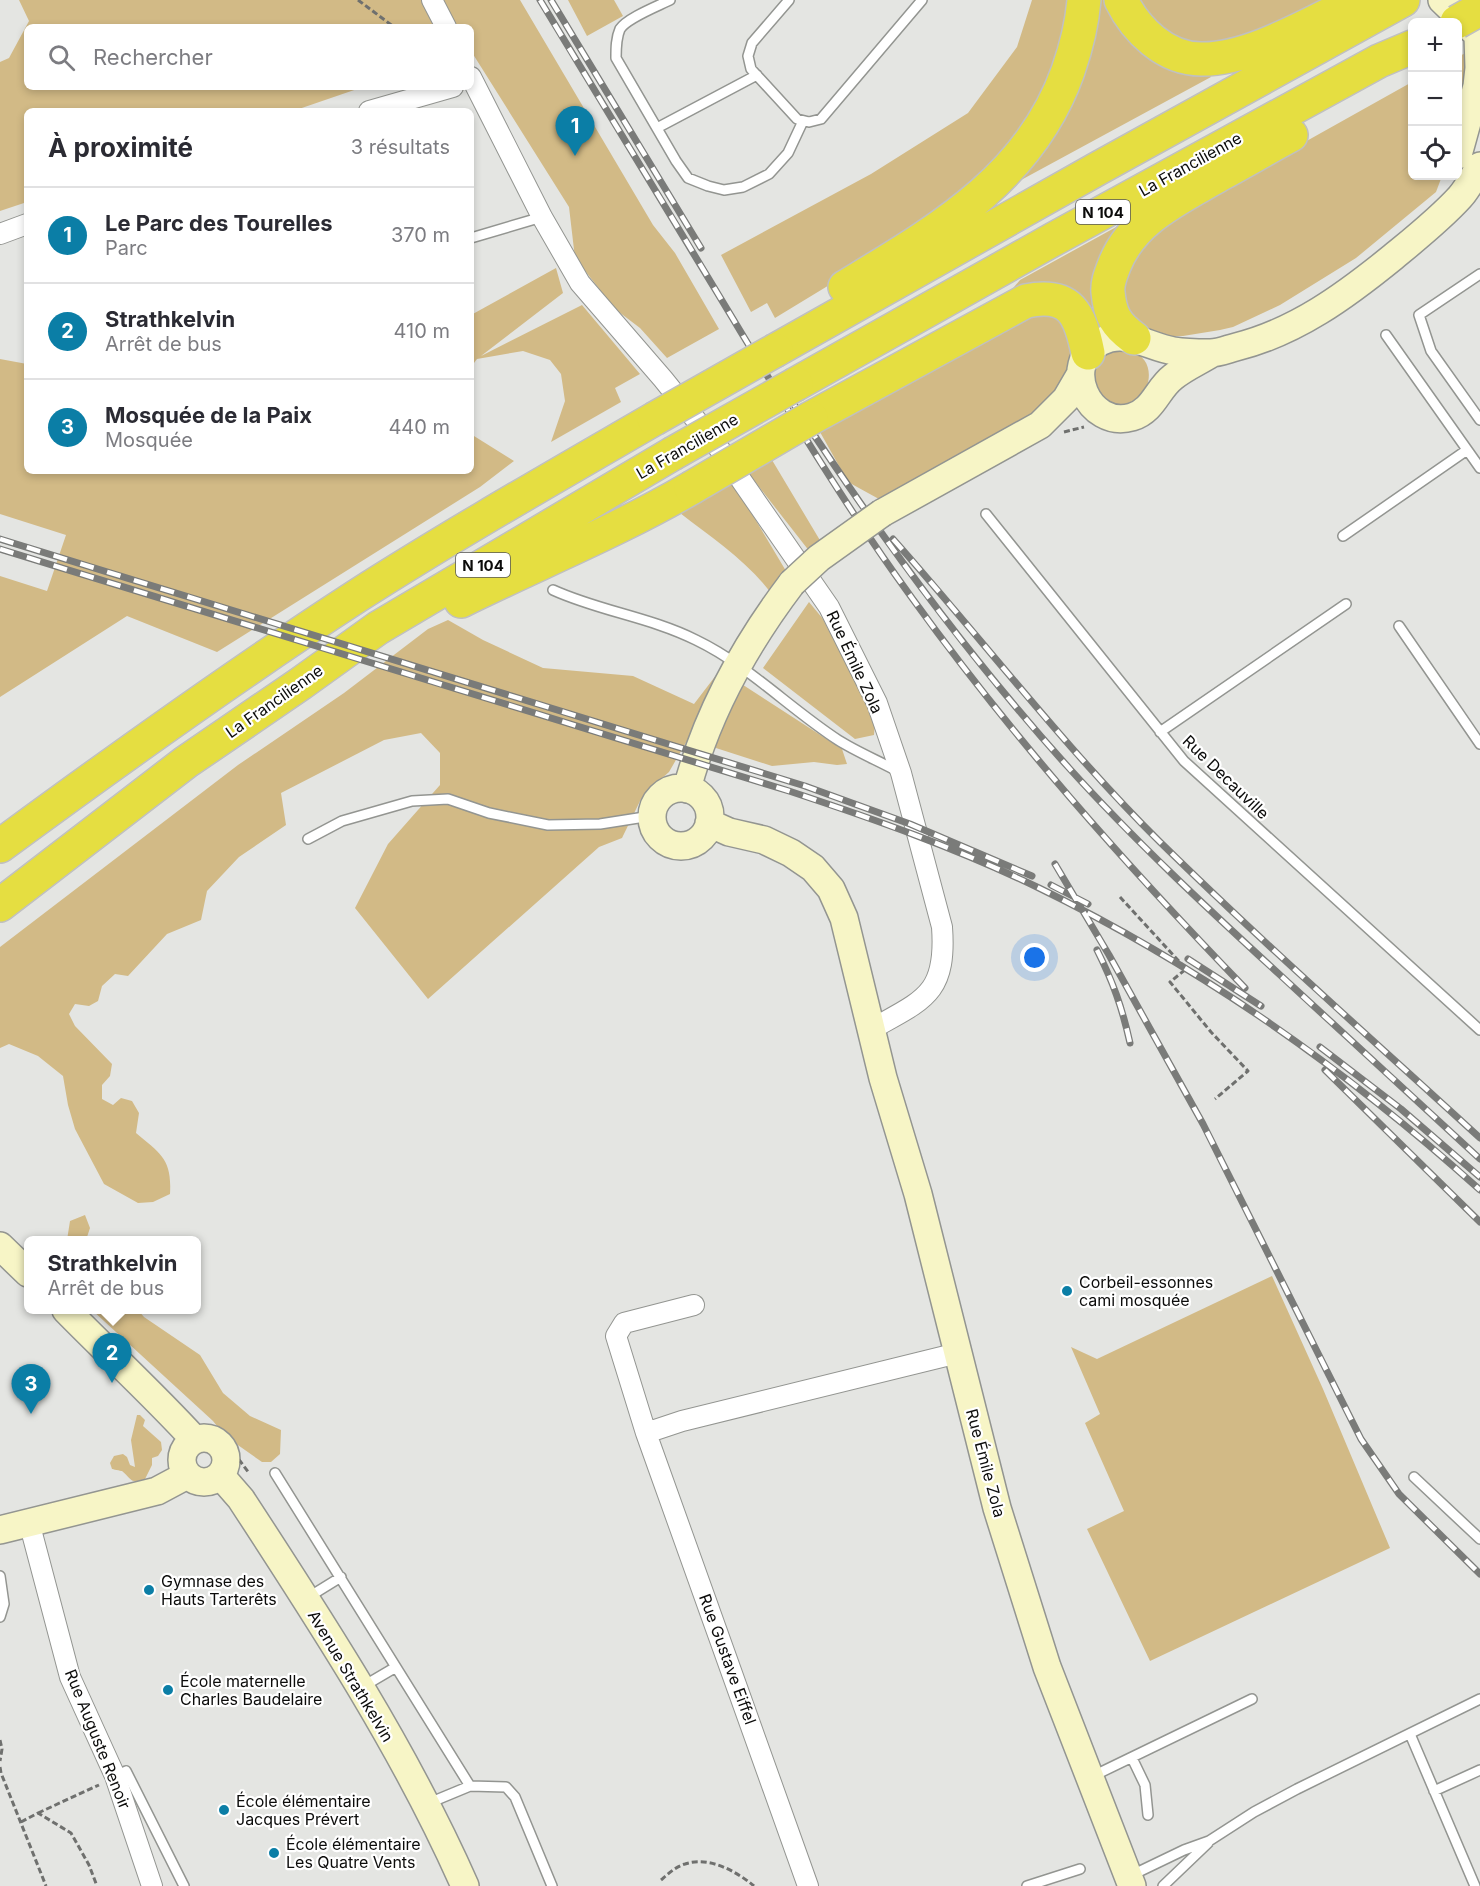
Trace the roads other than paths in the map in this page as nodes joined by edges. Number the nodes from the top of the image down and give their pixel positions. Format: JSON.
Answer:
{"nodes":[{"id":1,"x":432,"y":0,"type":"edge"},
{"id":2,"x":670,"y":0,"type":"edge"},
{"id":3,"x":789,"y":0,"type":"edge"},
{"id":4,"x":922,"y":0,"type":"edge"},
{"id":5,"x":1084,"y":0,"type":"edge"},
{"id":6,"x":1121,"y":0,"type":"edge"},
{"id":7,"x":1442,"y":0,"type":"edge"},
{"id":8,"x":1382,"y":4,"type":"edge"},
{"id":9,"x":444,"y":24,"type":"edge"},
{"id":10,"x":1474,"y":27,"type":"edge"},
{"id":11,"x":1408,"y":50,"type":"edge"},
{"id":12,"x":1408,"y":53,"type":"edge"},
{"id":13,"x":757,"y":75,"type":"junction"},
{"id":14,"x":474,"y":84,"type":"edge"},
{"id":15,"x":442,"y":90,"type":"edge"},
{"id":16,"x":380,"y":108,"type":"edge"},
{"id":17,"x":804,"y":121,"type":"junction"},
{"id":18,"x":657,"y":128,"type":"junction"},
{"id":19,"x":1462,"y":141,"type":"edge"},
{"id":20,"x":1480,"y":166,"type":"edge"},
{"id":21,"x":1464,"y":185,"type":"edge"},
{"id":22,"x":542,"y":217,"type":"junction"},
{"id":23,"x":24,"y":225,"type":"edge"},
{"id":24,"x":0,"y":234,"type":"edge"},
{"id":25,"x":474,"y":237,"type":"edge"},
{"id":26,"x":1480,"y":274,"type":"edge"},
{"id":27,"x":1386,"y":335,"type":"dead end"},
{"id":28,"x":1140,"y":341,"type":"junction"},
{"id":29,"x":776,"y":350,"type":"junction"},
{"id":30,"x":1212,"y":353,"type":"junction"},
{"id":31,"x":1084,"y":364,"type":"junction"},
{"id":32,"x":1159,"y":393,"type":"junction"},
{"id":33,"x":1104,"y":414,"type":"junction"},
{"id":34,"x":1480,"y":420,"type":"edge"},
{"id":35,"x":1040,"y":425,"type":"junction"},
{"id":36,"x":1467,"y":450,"type":"junction"},
{"id":37,"x":1480,"y":468,"type":"edge"},
{"id":38,"x":986,"y":514,"type":"dead end"},
{"id":39,"x":1343,"y":536,"type":"dead end"},
{"id":40,"x":553,"y":590,"type":"dead end"},
{"id":41,"x":1346,"y":604,"type":"dead end"},
{"id":42,"x":1399,"y":626,"type":"dead end"},
{"id":43,"x":737,"y":666,"type":"junction"},
{"id":44,"x":300,"y":684,"type":"junction"},
{"id":45,"x":1160,"y":732,"type":"junction"},
{"id":46,"x":1480,"y":744,"type":"edge"},
{"id":47,"x":901,"y":773,"type":"junction"},
{"id":48,"x":687,"y":789,"type":"junction"},
{"id":49,"x":651,"y":816,"type":"junction"},
{"id":50,"x":709,"y":823,"type":"junction"},
{"id":51,"x":308,"y":839,"type":"dead end"},
{"id":52,"x":0,"y":846,"type":"edge"},
{"id":53,"x":0,"y":905,"type":"edge"},
{"id":54,"x":870,"y":1030,"type":"junction"},
{"id":55,"x":1480,"y":1030,"type":"edge"},
{"id":56,"x":0,"y":1246,"type":"edge"},
{"id":57,"x":24,"y":1269,"type":"edge"},
{"id":58,"x":694,"y":1305,"type":"dead end"},
{"id":59,"x":70,"y":1314,"type":"edge"},
{"id":60,"x":958,"y":1353,"type":"junction"},
{"id":61,"x":646,"y":1432,"type":"junction"},
{"id":62,"x":195,"y":1440,"type":"junction"},
{"id":63,"x":274,"y":1473,"type":"dead end"},
{"id":64,"x":187,"y":1475,"type":"junction"},
{"id":65,"x":220,"y":1476,"type":"junction"},
{"id":66,"x":1414,"y":1477,"type":"dead end"},
{"id":67,"x":29,"y":1522,"type":"junction"},
{"id":68,"x":0,"y":1530,"type":"edge"},
{"id":69,"x":1480,"y":1539,"type":"edge"},
{"id":70,"x":0,"y":1576,"type":"edge"},
{"id":71,"x":341,"y":1577,"type":"junction"},
{"id":72,"x":305,"y":1599,"type":"junction"},
{"id":73,"x":0,"y":1617,"type":"edge"},
{"id":74,"x":396,"y":1667,"type":"junction"},
{"id":75,"x":360,"y":1688,"type":"junction"},
{"id":76,"x":1252,"y":1699,"type":"dead end"},
{"id":77,"x":1480,"y":1699,"type":"edge"},
{"id":78,"x":1410,"y":1734,"type":"junction"},
{"id":79,"x":1132,"y":1758,"type":"junction"},
{"id":80,"x":1480,"y":1770,"type":"edge"},
{"id":81,"x":115,"y":1776,"type":"junction"},
{"id":82,"x":1089,"y":1778,"type":"junction"},
{"id":83,"x":470,"y":1786,"type":"junction"},
{"id":84,"x":1434,"y":1791,"type":"junction"},
{"id":85,"x":427,"y":1804,"type":"junction"},
{"id":86,"x":1148,"y":1815,"type":"dead end"},
{"id":87,"x":1209,"y":1841,"type":"junction"},
{"id":88,"x":1080,"y":1869,"type":"dead end"},
{"id":89,"x":1131,"y":1881,"type":"edge"},
{"id":90,"x":152,"y":1886,"type":"edge"},
{"id":91,"x":184,"y":1886,"type":"edge"},
{"id":92,"x":465,"y":1886,"type":"edge"},
{"id":93,"x":552,"y":1886,"type":"edge"},
{"id":94,"x":808,"y":1886,"type":"edge"},
{"id":95,"x":1027,"y":1886,"type":"edge"},
{"id":96,"x":1163,"y":1886,"type":"edge"},
{"id":97,"x":1475,"y":1886,"type":"edge"}],
"edges":[{"from":1,"to":9,"type":"street"},
{"from":2,"to":18,"type":"lane"},
{"from":3,"to":13,"type":"lane"},
{"from":4,"to":17,"type":"lane"},
{"from":5,"to":29,"type":"highway"},
{"from":6,"to":8,"type":"highway"},
{"from":7,"to":10,"type":"street"},
{"from":8,"to":29,"type":"highway","number":"N 104"},
{"from":10,"to":19,"type":"street"},
{"from":11,"to":44,"type":"highway","name":"La Francilienne","number":"N 104","bridge":true},
{"from":12,"to":28,"type":"highway"},
{"from":13,"to":17,"type":"lane"},
{"from":13,"to":18,"type":"lane"},
{"from":14,"to":22,"type":"street","name":"Rue Émile Zola"},
{"from":15,"to":16,"type":"street"},
{"from":17,"to":18,"type":"lane"},
{"from":20,"to":21,"type":"street"},
{"from":21,"to":30,"type":"street"},
{"from":22,"to":25,"type":"lane"},
{"from":22,"to":47,"type":"street","name":"Rue Émile Zola"},
{"from":23,"to":24,"type":"street"},
{"from":26,"to":34,"type":"lane"},
{"from":27,"to":36,"type":"lane"},
{"from":28,"to":30,"type":"street"},
{"from":28,"to":31,"type":"street"},
{"from":28,"to":32,"type":"street"},
{"from":29,"to":52,"type":"highway","number":"N 104","bridge":true},
{"from":30,"to":32,"type":"street"},
{"from":31,"to":33,"type":"street"},
{"from":31,"to":35,"type":"street"},
{"from":31,"to":44,"type":"highway","bridge":true},
{"from":32,"to":33,"type":"street"},
{"from":33,"to":35,"type":"street"},
{"from":35,"to":43,"type":"street","bridge":true},
{"from":36,"to":37,"type":"lane"},
{"from":36,"to":39,"type":"lane"},
{"from":38,"to":45,"type":"lane","name":"Rue Decauville"},
{"from":40,"to":43,"type":"lane"},
{"from":41,"to":45,"type":"lane"},
{"from":42,"to":46,"type":"lane"},
{"from":43,"to":47,"type":"lane"},
{"from":43,"to":48,"type":"street"},
{"from":44,"to":53,"type":"highway","name":"La Francilienne","number":"N 104"},
{"from":45,"to":55,"type":"lane","name":"Rue Decauville"},
{"from":47,"to":54,"type":"street","name":"Rue Émile Zola"},
{"from":48,"to":49,"type":"street"},
{"from":48,"to":50,"type":"street"},
{"from":49,"to":50,"type":"street"},
{"from":49,"to":51,"type":"lane"},
{"from":50,"to":54,"type":"street","name":"Rue Émile Zola"},
{"from":54,"to":60,"type":"street","name":"Rue Émile Zola"},
{"from":56,"to":57,"type":"street"},
{"from":58,"to":61,"type":"street","name":"Rue Gustave Eiffel"},
{"from":59,"to":62,"type":"street"},
{"from":60,"to":61,"type":"street"},
{"from":60,"to":82,"type":"street","name":"Rue Émile Zola"},
{"from":61,"to":94,"type":"street","name":"Rue Gustave Eiffel"},
{"from":62,"to":64,"type":"street"},
{"from":62,"to":65,"type":"street"},
{"from":63,"to":71,"type":"lane"},
{"from":64,"to":65,"type":"street"},
{"from":64,"to":67,"type":"street"},
{"from":65,"to":72,"type":"street","name":"Avenue Strathkelvin"},
{"from":66,"to":69,"type":"lane"},
{"from":67,"to":68,"type":"street"},
{"from":67,"to":81,"type":"street","name":"Rue Auguste Renoir"},
{"from":70,"to":73,"type":"lane"},
{"from":71,"to":72,"type":"lane"},
{"from":71,"to":74,"type":"lane"},
{"from":72,"to":75,"type":"street","name":"Avenue Strathkelvin"},
{"from":74,"to":75,"type":"lane"},
{"from":74,"to":83,"type":"lane"},
{"from":75,"to":85,"type":"street","name":"Avenue Strathkelvin"},
{"from":76,"to":79,"type":"lane"},
{"from":77,"to":78,"type":"lane"},
{"from":78,"to":84,"type":"lane"},
{"from":78,"to":87,"type":"lane"},
{"from":79,"to":82,"type":"lane"},
{"from":79,"to":86,"type":"lane"},
{"from":80,"to":84,"type":"lane"},
{"from":81,"to":90,"type":"street","name":"Rue Auguste Renoir"},
{"from":81,"to":91,"type":"lane"},
{"from":82,"to":89,"type":"street","name":"Rue Émile Zola"},
{"from":83,"to":85,"type":"lane"},
{"from":83,"to":93,"type":"lane"},
{"from":84,"to":97,"type":"lane"},
{"from":85,"to":92,"type":"street","name":"Avenue Strathkelvin"},
{"from":87,"to":89,"type":"lane"},
{"from":87,"to":96,"type":"lane"},
{"from":88,"to":95,"type":"lane"}]}
